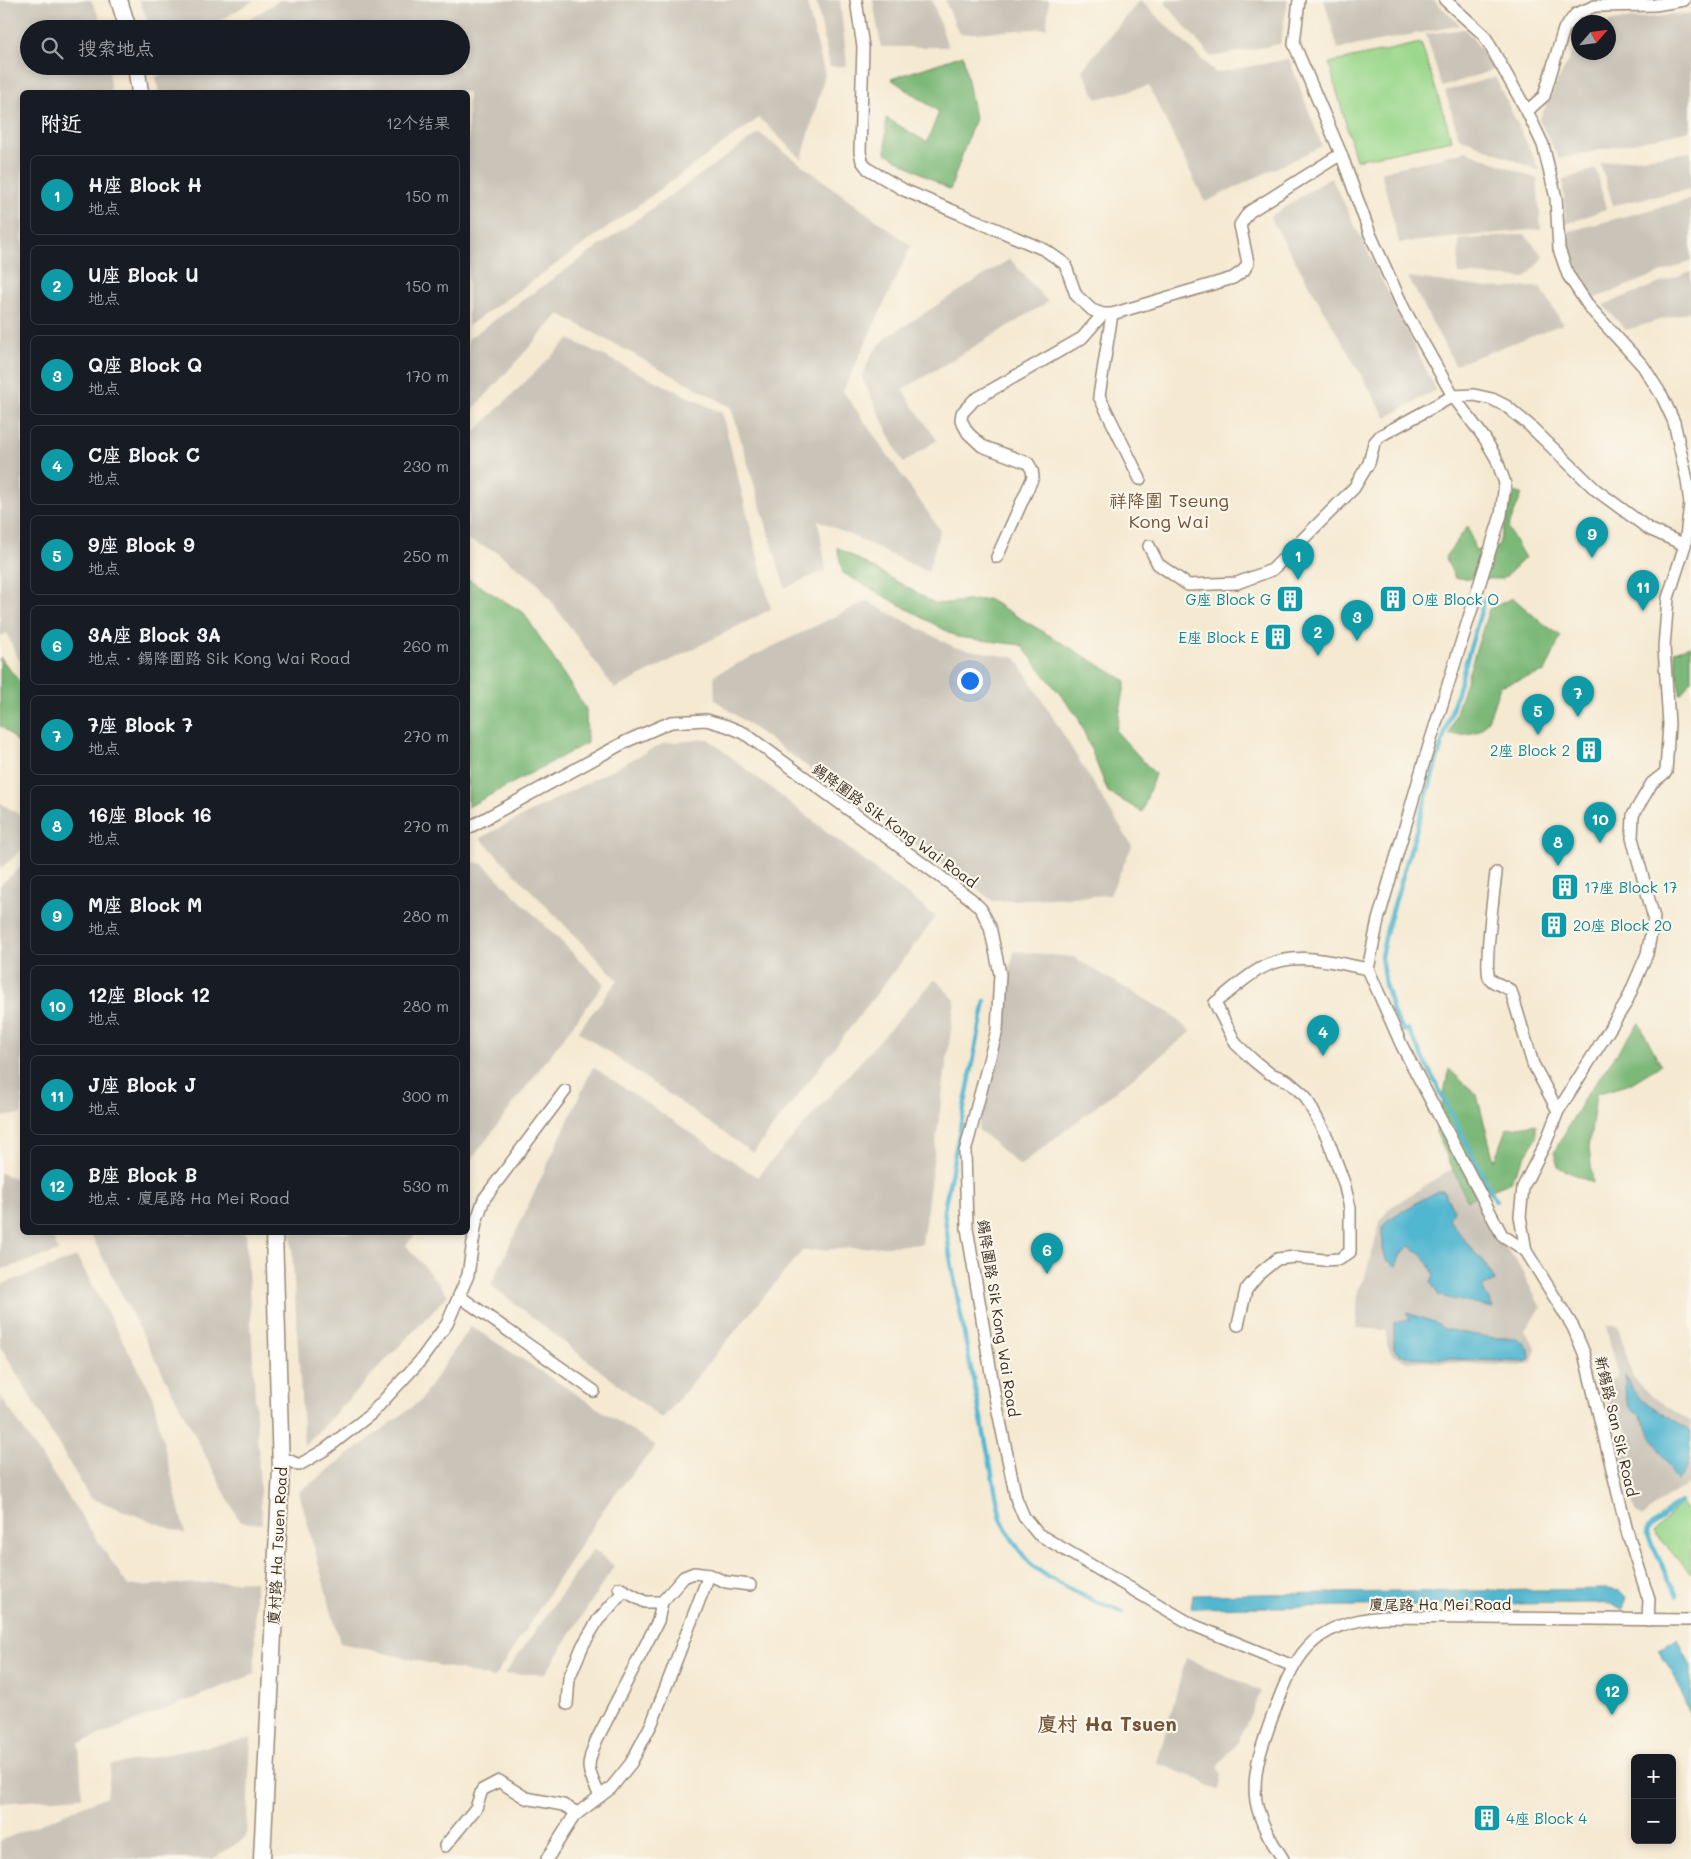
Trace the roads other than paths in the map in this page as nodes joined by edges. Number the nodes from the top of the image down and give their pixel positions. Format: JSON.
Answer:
{"nodes":[{"id":1,"x":119,"y":0,"type":"edge"},
{"id":2,"x":856,"y":0,"type":"edge"},
{"id":3,"x":1299,"y":0,"type":"edge"},
{"id":4,"x":1445,"y":0,"type":"edge"},
{"id":5,"x":1684,"y":0,"type":"edge"},
{"id":6,"x":125,"y":20,"type":"edge"},
{"id":7,"x":137,"y":75,"type":"edge"},
{"id":8,"x":140,"y":90,"type":"edge"},
{"id":9,"x":1527,"y":111,"type":"junction"},
{"id":10,"x":1341,"y":154,"type":"junction"},
{"id":11,"x":1108,"y":314,"type":"junction"},
{"id":12,"x":1453,"y":396,"type":"junction"},
{"id":13,"x":1140,"y":479,"type":"dead end"},
{"id":14,"x":1685,"y":545,"type":"junction"},
{"id":15,"x":1149,"y":546,"type":"dead end"},
{"id":16,"x":997,"y":557,"type":"dead end"},
{"id":17,"x":470,"y":827,"type":"edge"},
{"id":18,"x":1496,"y":873,"type":"dead end"},
{"id":19,"x":1368,"y":969,"type":"junction"},
{"id":20,"x":565,"y":1091,"type":"dead end"},
{"id":21,"x":1558,"y":1111,"type":"junction"},
{"id":22,"x":274,"y":1235,"type":"edge"},
{"id":23,"x":1526,"y":1251,"type":"junction"},
{"id":24,"x":459,"y":1296,"type":"junction"},
{"id":25,"x":1238,"y":1325,"type":"dead end"},
{"id":26,"x":594,"y":1391,"type":"dead end"},
{"id":27,"x":281,"y":1457,"type":"junction"},
{"id":28,"x":709,"y":1575,"type":"junction"},
{"id":29,"x":750,"y":1585,"type":"dead end"},
{"id":30,"x":662,"y":1602,"type":"junction"},
{"id":31,"x":1648,"y":1620,"type":"junction"},
{"id":32,"x":1691,"y":1620,"type":"edge"},
{"id":33,"x":1293,"y":1666,"type":"junction"},
{"id":34,"x":567,"y":1704,"type":"dead end"},
{"id":35,"x":600,"y":1796,"type":"junction"},
{"id":36,"x":578,"y":1812,"type":"junction"},
{"id":37,"x":445,"y":1846,"type":"dead end"},
{"id":38,"x":262,"y":1859,"type":"edge"},
{"id":39,"x":547,"y":1859,"type":"edge"},
{"id":40,"x":1283,"y":1859,"type":"edge"}],
"edges":[{"from":1,"to":6,"type":"street"},
{"from":2,"to":11,"type":"street"},
{"from":3,"to":10,"type":"street"},
{"from":4,"to":9,"type":"street"},
{"from":5,"to":9,"type":"street"},
{"from":7,"to":8,"type":"street"},
{"from":9,"to":14,"type":"street"},
{"from":10,"to":11,"type":"street"},
{"from":10,"to":12,"type":"street"},
{"from":11,"to":13,"type":"street"},
{"from":11,"to":16,"type":"street"},
{"from":12,"to":14,"type":"street"},
{"from":12,"to":15,"type":"street"},
{"from":12,"to":19,"type":"street"},
{"from":14,"to":21,"type":"street"},
{"from":17,"to":33,"type":"street","name":"錫降圍路 Sik Kong Wai Road"},
{"from":18,"to":21,"type":"street"},
{"from":19,"to":23,"type":"street"},
{"from":19,"to":25,"type":"street"},
{"from":20,"to":24,"type":"street"},
{"from":21,"to":23,"type":"street"},
{"from":22,"to":27,"type":"street","name":"廈村路 Ha Tsuen Road"},
{"from":23,"to":31,"type":"street","name":"新錫路 San Sik Road"},
{"from":24,"to":26,"type":"street"},
{"from":24,"to":27,"type":"street"},
{"from":27,"to":38,"type":"street","name":"廈村路 Ha Tsuen Road"},
{"from":28,"to":29,"type":"street"},
{"from":28,"to":30,"type":"street"},
{"from":28,"to":35,"type":"street"},
{"from":30,"to":34,"type":"street"},
{"from":30,"to":35,"type":"street"},
{"from":31,"to":32,"type":"street","name":"廈尾路 Ha Mei Road"},
{"from":31,"to":33,"type":"street","name":"廈尾路 Ha Mei Road"},
{"from":33,"to":40,"type":"street","name":"廈尾路 Ha Mei Road"},
{"from":35,"to":36,"type":"street"},
{"from":36,"to":37,"type":"street"},
{"from":36,"to":39,"type":"street"}]}
